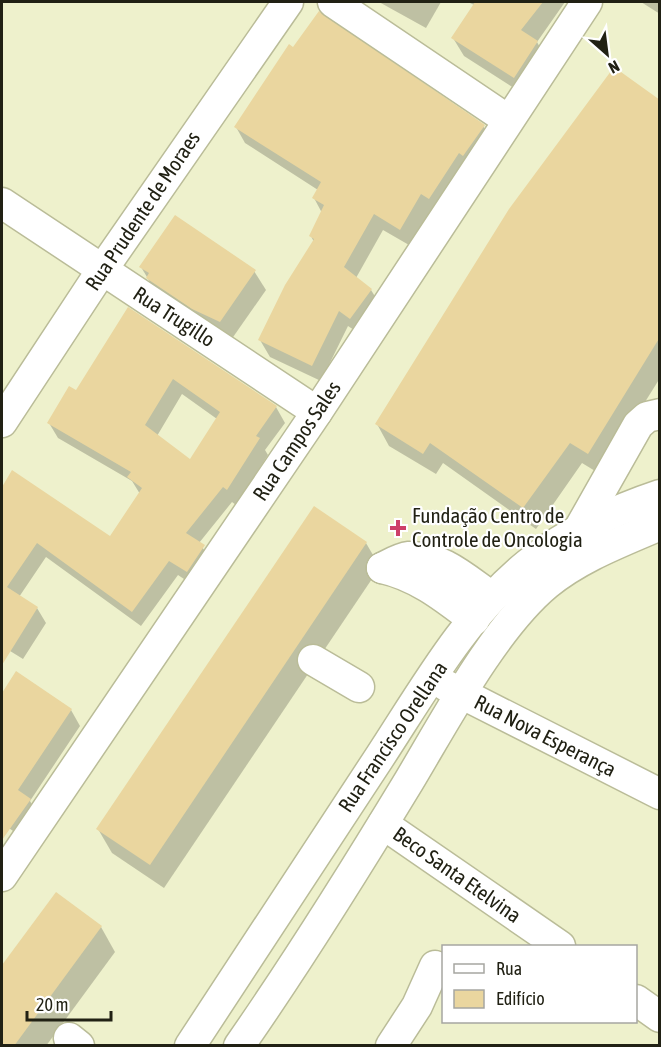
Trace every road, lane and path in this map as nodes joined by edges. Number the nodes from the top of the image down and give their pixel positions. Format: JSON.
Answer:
{"nodes":[{"id":1,"x":288,"y":2,"type":"edge"},
{"id":2,"x":333,"y":2,"type":"edge"},
{"id":3,"x":587,"y":2,"type":"edge"},
{"id":4,"x":508,"y":120,"type":"junction"},
{"id":5,"x":2,"y":203,"type":"edge"},
{"id":6,"x":102,"y":270,"type":"junction"},
{"id":7,"x":317,"y":412,"type":"junction"},
{"id":8,"x":660,"y":414,"type":"edge"},
{"id":9,"x":2,"y":422,"type":"edge"},
{"id":10,"x":660,"y":495,"type":"edge"},
{"id":11,"x":660,"y":525,"type":"edge"},
{"id":12,"x":578,"y":531,"type":"junction"},
{"id":13,"x":536,"y":574,"type":"junction"},
{"id":14,"x":492,"y":597,"type":"junction"},
{"id":15,"x":474,"y":620,"type":"junction"},
{"id":16,"x":314,"y":660,"type":"dead end"},
{"id":17,"x":431,"y":678,"type":"junction"},
{"id":18,"x":358,"y":687,"type":"dead end"},
{"id":19,"x":462,"y":694,"type":"junction"},
{"id":20,"x":660,"y":794,"type":"edge"},
{"id":21,"x":383,"y":824,"type":"junction"},
{"id":22,"x":2,"y":876,"type":"edge"},
{"id":23,"x":559,"y":945,"type":"edge"},
{"id":24,"x":435,"y":966,"type":"dead end"},
{"id":25,"x":637,"y":1001,"type":"edge"},
{"id":26,"x":660,"y":1017,"type":"edge"},
{"id":27,"x":245,"y":1044,"type":"edge"},
{"id":28,"x":190,"y":1046,"type":"edge"},
{"id":29,"x":391,"y":1046,"type":"edge"}],
"edges":[{"from":1,"to":6,"type":"street","name":"Rua Prudente de Moraes"},
{"from":2,"to":4,"type":"street"},
{"from":3,"to":4,"type":"street","name":"Rua Campos Sales"},
{"from":4,"to":7,"type":"street","name":"Rua Campos Sales"},
{"from":5,"to":6,"type":"street","name":"Rua Trugillo"},
{"from":6,"to":7,"type":"street","name":"Rua Trugillo"},
{"from":6,"to":9,"type":"street","name":"Rua Prudente de Moraes"},
{"from":7,"to":22,"type":"street","name":"Rua Campos Sales"},
{"from":8,"to":12,"type":"street"},
{"from":10,"to":12,"type":"street","name":"Rua Francisco Orellana"},
{"from":11,"to":13,"type":"street","name":"Rua Francisco Orellana"},
{"from":12,"to":13,"type":"street","name":"Rua Francisco Orellana"},
{"from":13,"to":14,"type":"street","name":"Rua Francisco Orellana"},
{"from":13,"to":19,"type":"street","name":"Rua Francisco Orellana"},
{"from":14,"to":15,"type":"street","name":"Rua Francisco Orellana"},
{"from":14,"to":15,"type":"street"},
{"from":15,"to":17,"type":"street","name":"Rua Francisco Orellana"},
{"from":16,"to":18,"type":"street"},
{"from":17,"to":19,"type":"street","name":"Rua Nova Esperança"},
{"from":17,"to":28,"type":"street","name":"Rua Francisco Orellana"},
{"from":19,"to":20,"type":"street","name":"Rua Nova Esperança"},
{"from":19,"to":21,"type":"street","name":"Rua Francisco Orellana"},
{"from":21,"to":23,"type":"street","name":"Beco Santa Etelvina"},
{"from":21,"to":27,"type":"street","name":"Rua Francisco Orellana"},
{"from":24,"to":29,"type":"street"},
{"from":25,"to":26,"type":"street"}]}
